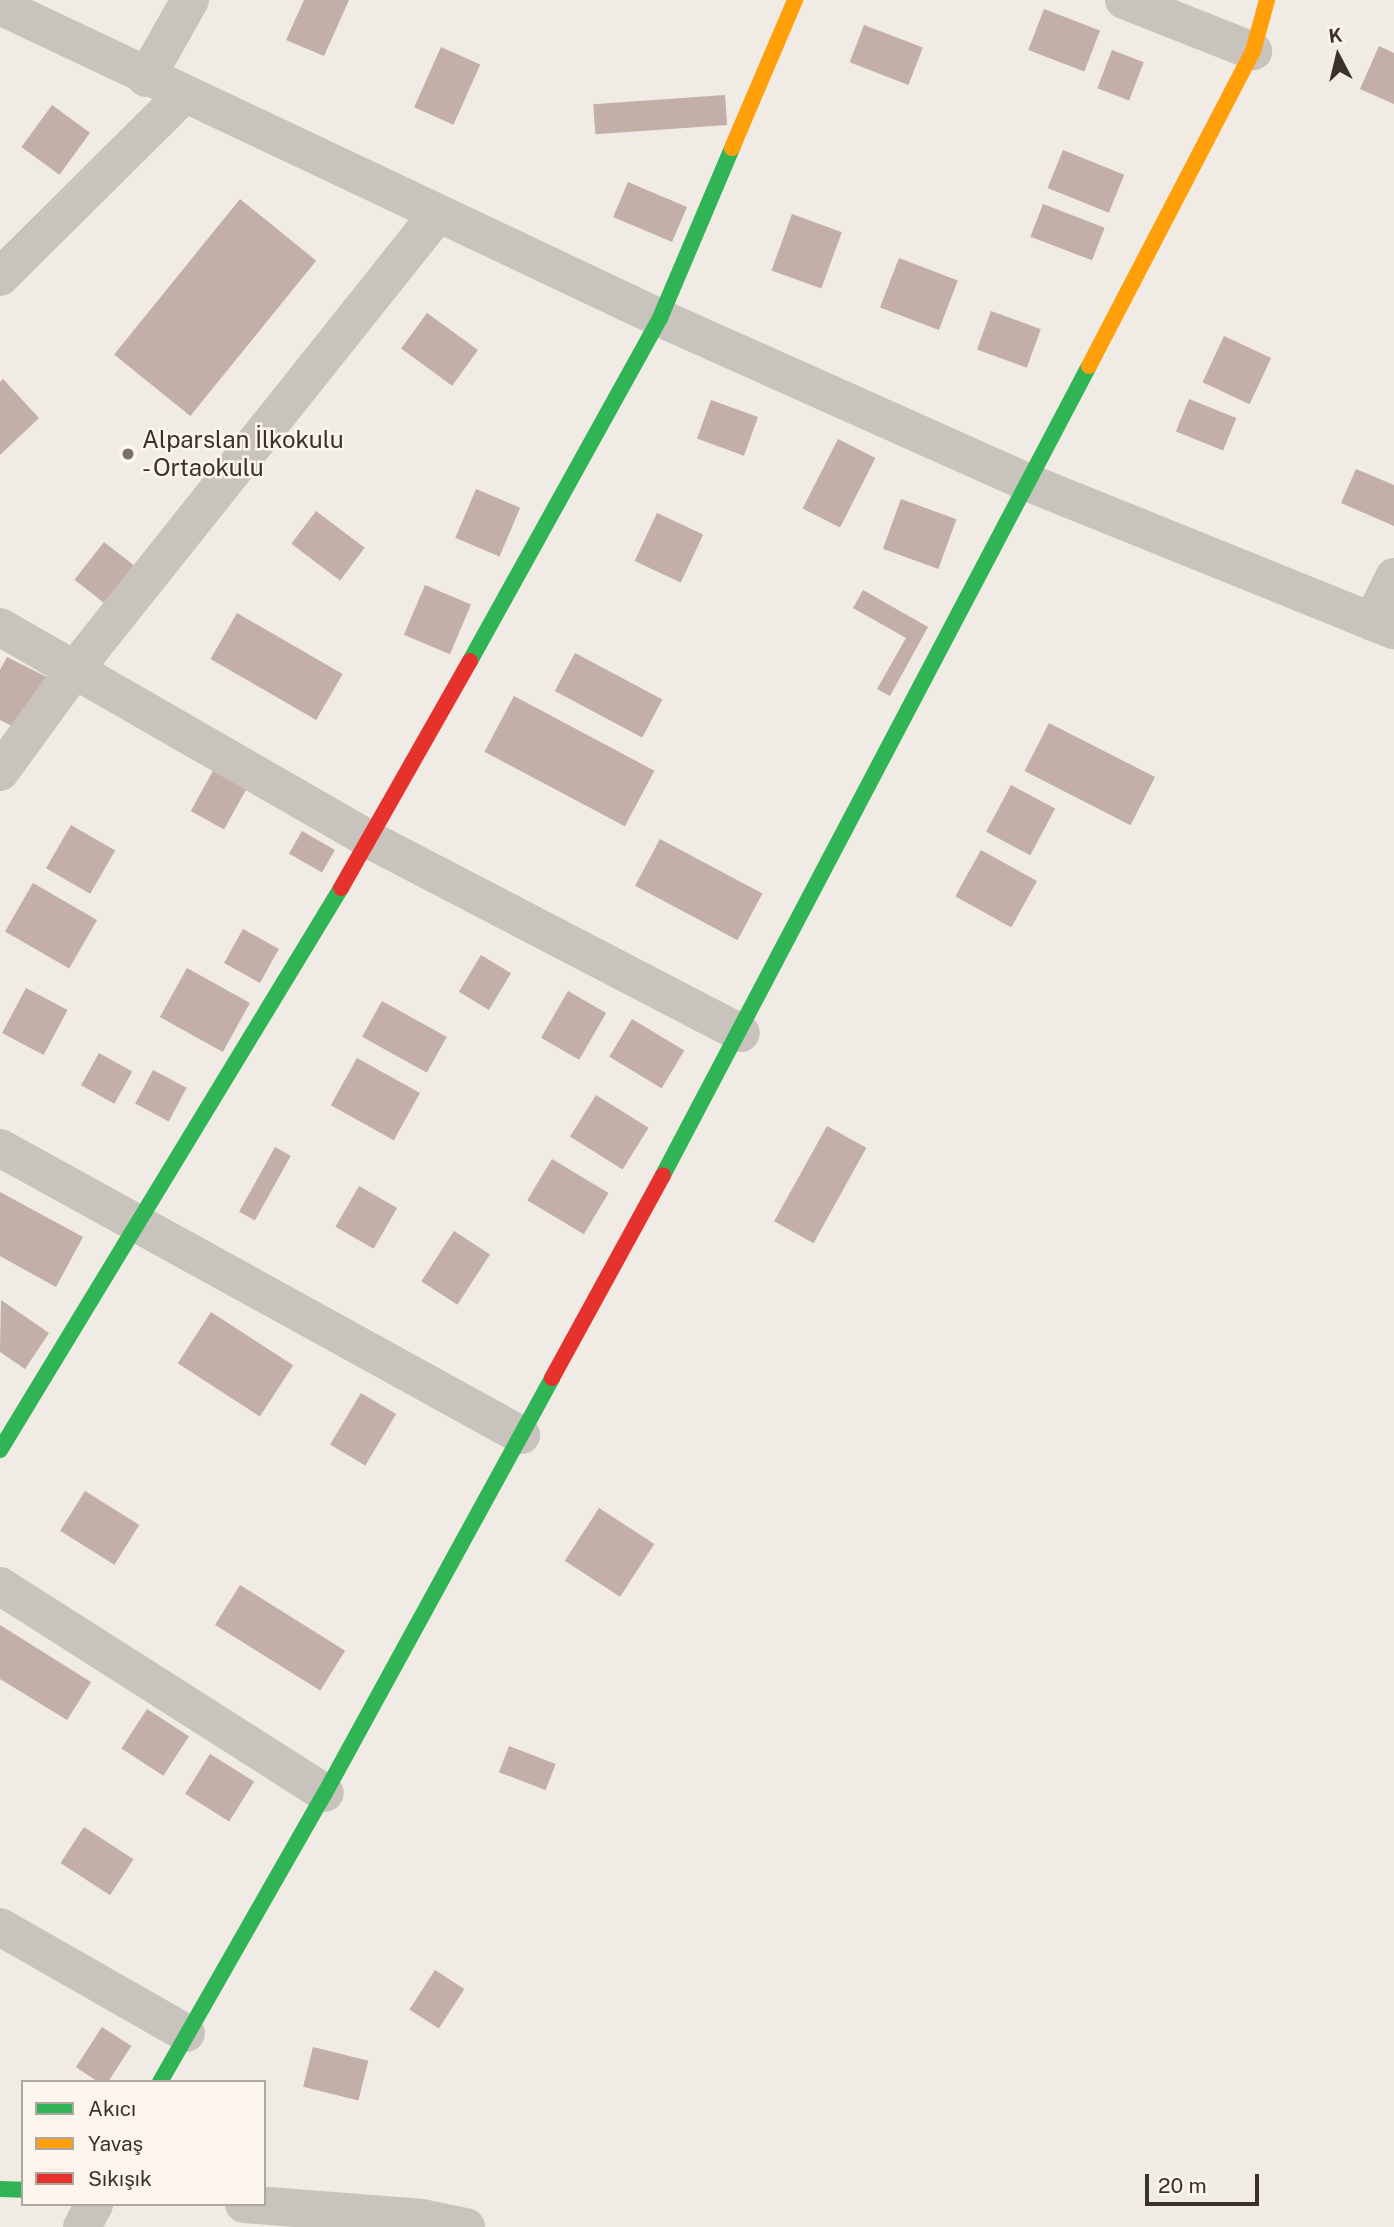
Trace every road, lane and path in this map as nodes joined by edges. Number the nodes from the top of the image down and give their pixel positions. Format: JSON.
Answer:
{"nodes":[{"id":1,"x":190,"y":0,"type":"edge"},
{"id":2,"x":796,"y":0,"type":"edge"},
{"id":3,"x":1124,"y":0,"type":"edge"},
{"id":4,"x":1266,"y":0,"type":"edge"},
{"id":5,"x":0,"y":6,"type":"edge"},
{"id":6,"x":1253,"y":51,"type":"junction"},
{"id":7,"x":146,"y":78,"type":"junction"},
{"id":8,"x":183,"y":96,"type":"junction"},
{"id":9,"x":436,"y":216,"type":"junction"},
{"id":10,"x":0,"y":277,"type":"edge"},
{"id":11,"x":660,"y":318,"type":"junction"},
{"id":12,"x":1027,"y":482,"type":"junction"},
{"id":13,"x":1394,"y":577,"type":"edge"},
{"id":14,"x":0,"y":626,"type":"edge"},
{"id":15,"x":1383,"y":626,"type":"edge"},
{"id":16,"x":75,"y":669,"type":"junction"},
{"id":17,"x":0,"y":772,"type":"edge"},
{"id":18,"x":370,"y":840,"type":"junction"},
{"id":19,"x":741,"y":1033,"type":"junction"},
{"id":20,"x":0,"y":1148,"type":"edge"},
{"id":21,"x":138,"y":1226,"type":"junction"},
{"id":22,"x":521,"y":1435,"type":"junction"},
{"id":23,"x":0,"y":1450,"type":"edge"},
{"id":24,"x":0,"y":1586,"type":"edge"},
{"id":25,"x":325,"y":1793,"type":"junction"},
{"id":26,"x":0,"y":1927,"type":"edge"},
{"id":27,"x":186,"y":2033,"type":"junction"},
{"id":28,"x":161,"y":2080,"type":"edge"},
{"id":29,"x":0,"y":2189,"type":"edge"},
{"id":30,"x":21,"y":2190,"type":"edge"},
{"id":31,"x":93,"y":2206,"type":"edge"},
{"id":32,"x":266,"y":2206,"type":"edge"},
{"id":33,"x":82,"y":2227,"type":"edge"},
{"id":34,"x":466,"y":2227,"type":"edge"}],
"edges":[{"from":1,"to":7,"type":"street"},
{"from":2,"to":11,"type":"street"},
{"from":3,"to":6,"type":"street"},
{"from":4,"to":6,"type":"street"},
{"from":5,"to":7,"type":"street"},
{"from":6,"to":12,"type":"street"},
{"from":7,"to":8,"type":"street"},
{"from":8,"to":9,"type":"street"},
{"from":8,"to":10,"type":"street"},
{"from":9,"to":11,"type":"street"},
{"from":9,"to":16,"type":"street"},
{"from":11,"to":12,"type":"street"},
{"from":11,"to":18,"type":"street"},
{"from":12,"to":15,"type":"street"},
{"from":12,"to":19,"type":"street"},
{"from":13,"to":15,"type":"street"},
{"from":14,"to":16,"type":"street"},
{"from":16,"to":17,"type":"street"},
{"from":16,"to":18,"type":"street"},
{"from":18,"to":19,"type":"street"},
{"from":18,"to":21,"type":"street"},
{"from":19,"to":22,"type":"street"},
{"from":20,"to":21,"type":"street"},
{"from":21,"to":22,"type":"street"},
{"from":21,"to":23,"type":"street"},
{"from":22,"to":25,"type":"street"},
{"from":24,"to":25,"type":"street"},
{"from":25,"to":27,"type":"street"},
{"from":26,"to":27,"type":"street"},
{"from":27,"to":28,"type":"street"},
{"from":29,"to":30,"type":"street"},
{"from":31,"to":33,"type":"street"},
{"from":32,"to":34,"type":"street"}]}
